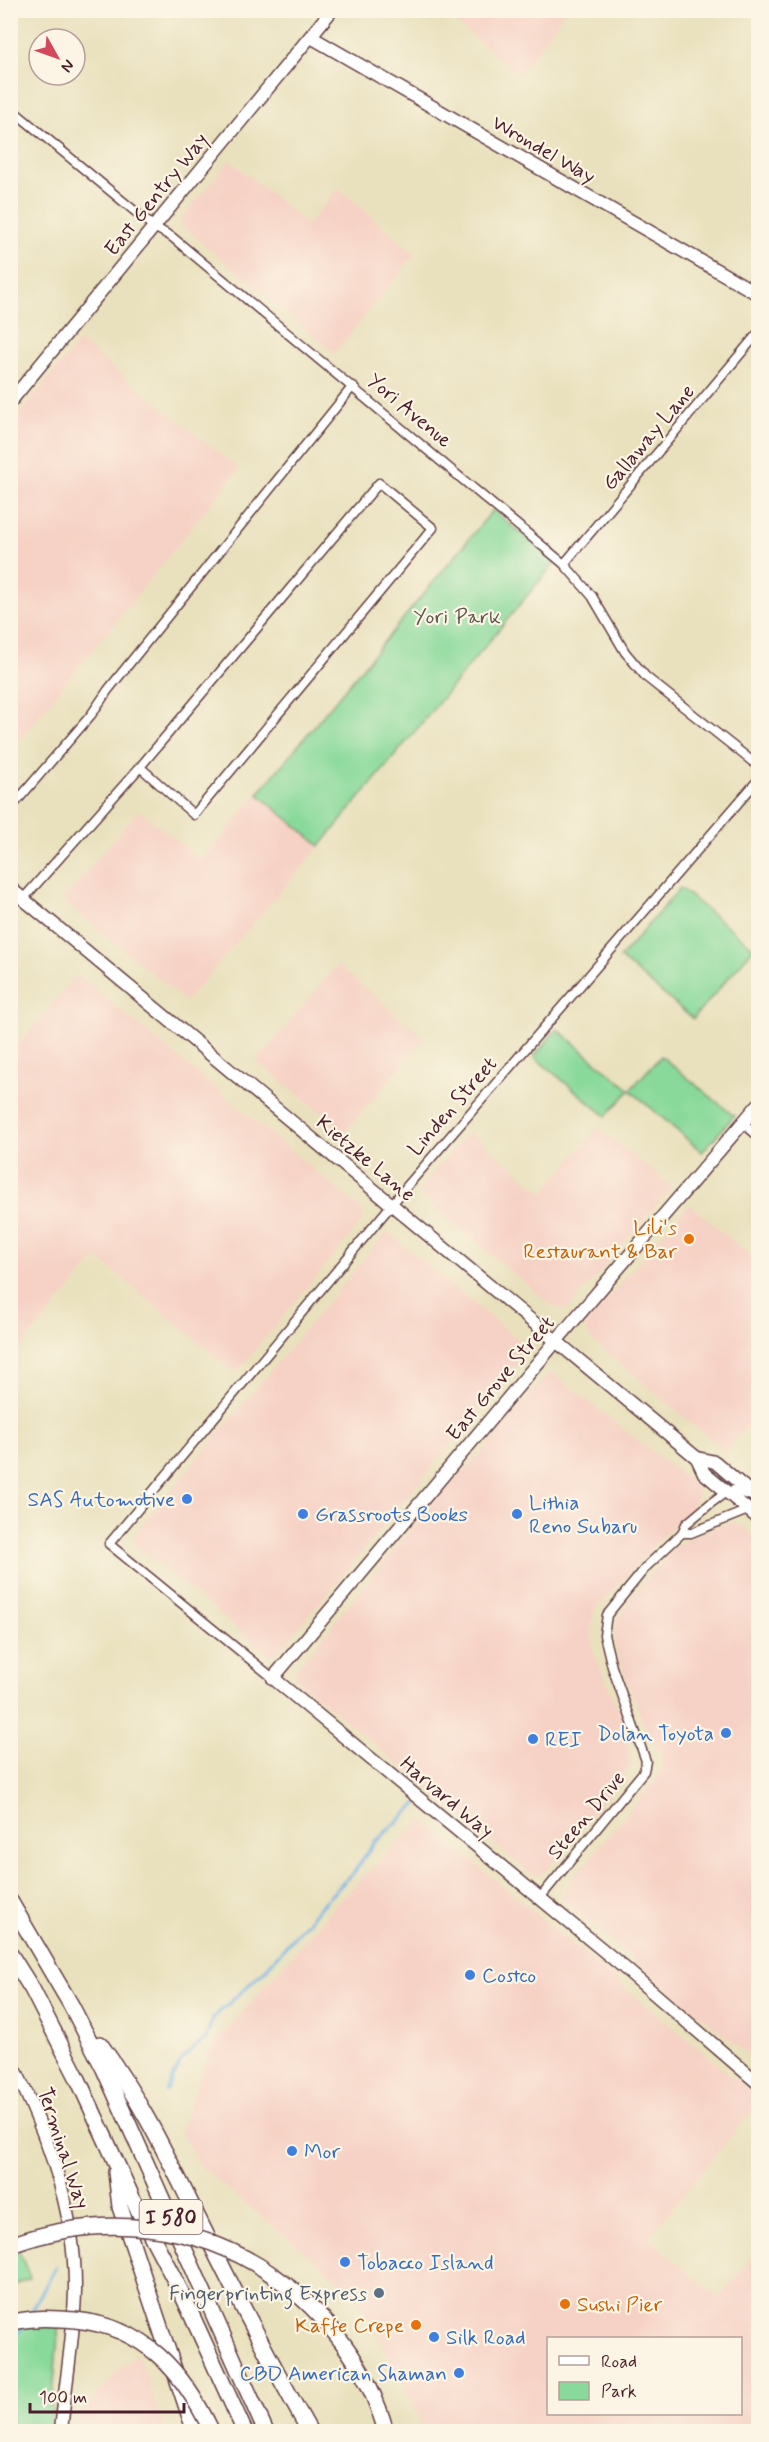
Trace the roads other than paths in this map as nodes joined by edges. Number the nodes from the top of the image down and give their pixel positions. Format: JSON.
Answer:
{"nodes":[{"id":1,"x":332,"y":10,"type":"edge"},
{"id":2,"x":311,"y":36,"type":"junction"},
{"id":3,"x":10,"y":108,"type":"edge"},
{"id":4,"x":154,"y":227,"type":"junction"},
{"id":5,"x":759,"y":294,"type":"edge"},
{"id":6,"x":759,"y":333,"type":"edge"},
{"id":7,"x":353,"y":386,"type":"junction"},
{"id":8,"x":10,"y":402,"type":"edge"},
{"id":9,"x":564,"y":564,"type":"junction"},
{"id":10,"x":759,"y":766,"type":"edge"},
{"id":11,"x":140,"y":767,"type":"junction"},
{"id":12,"x":759,"y":780,"type":"edge"},
{"id":13,"x":10,"y":808,"type":"edge"},
{"id":14,"x":10,"y":888,"type":"edge"},
{"id":15,"x":23,"y":899,"type":"junction"},
{"id":16,"x":759,"y":1105,"type":"edge"},
{"id":17,"x":743,"y":1123,"type":"junction"},
{"id":18,"x":759,"y":1136,"type":"edge"},
{"id":19,"x":391,"y":1205,"type":"junction"},
{"id":20,"x":557,"y":1340,"type":"junction"},
{"id":21,"x":697,"y":1458,"type":"junction"},
{"id":22,"x":726,"y":1492,"type":"junction"},
{"id":23,"x":758,"y":1499,"type":"edge"},
{"id":24,"x":748,"y":1510,"type":"junction"},
{"id":25,"x":759,"y":1518,"type":"edge"},
{"id":26,"x":682,"y":1533,"type":"junction"},
{"id":27,"x":109,"y":1544,"type":"joint"},
{"id":28,"x":273,"y":1678,"type":"junction"},
{"id":29,"x":539,"y":1899,"type":"junction"},
{"id":30,"x":10,"y":1900,"type":"edge"},
{"id":31,"x":10,"y":1954,"type":"edge"},
{"id":32,"x":72,"y":2005,"type":"junction"},
{"id":33,"x":10,"y":2059,"type":"edge"},
{"id":34,"x":759,"y":2083,"type":"edge"},
{"id":35,"x":115,"y":2160,"type":"junction"},
{"id":36,"x":12,"y":2245,"type":"edge"},
{"id":37,"x":10,"y":2323,"type":"edge"},
{"id":38,"x":61,"y":2432,"type":"edge"},
{"id":39,"x":195,"y":2432,"type":"edge"},
{"id":40,"x":212,"y":2432,"type":"edge"},
{"id":41,"x":245,"y":2432,"type":"edge"},
{"id":42,"x":266,"y":2432,"type":"edge"},
{"id":43,"x":310,"y":2432,"type":"edge"},
{"id":44,"x":386,"y":2432,"type":"edge"}],
"edges":[{"from":1,"to":2,"type":"street","name":"East Gentry Way"},
{"from":2,"to":4,"type":"street","name":"East Gentry Way"},
{"from":2,"to":5,"type":"street","name":"Wrondel Way"},
{"from":3,"to":4,"type":"street","name":"Yori Avenue"},
{"from":4,"to":7,"type":"street","name":"Yori Avenue"},
{"from":4,"to":8,"type":"street","name":"East Gentry Way"},
{"from":6,"to":9,"type":"street","name":"Gallaway Lane"},
{"from":7,"to":9,"type":"street","name":"Yori Avenue"},
{"from":7,"to":13,"type":"street"},
{"from":9,"to":10,"type":"street","name":"Yori Avenue"},
{"from":11,"to":11,"type":"street"},
{"from":11,"to":15,"type":"street"},
{"from":12,"to":19,"type":"street","name":"Linden Street"},
{"from":14,"to":15,"type":"street","name":"Kietzke Lane"},
{"from":15,"to":19,"type":"street","name":"Kietzke Lane"},
{"from":16,"to":17,"type":"street","name":"East Grove Street"},
{"from":17,"to":18,"type":"street"},
{"from":17,"to":20,"type":"street","name":"East Grove Street"},
{"from":19,"to":20,"type":"street","name":"Kietzke Lane"},
{"from":19,"to":27,"type":"street","name":"Linden Street"},
{"from":20,"to":21,"type":"street","name":"Kietzke Lane"},
{"from":20,"to":28,"type":"street","name":"East Grove Street"},
{"from":21,"to":22,"type":"street","name":"Kietzke Lane"},
{"from":21,"to":23,"type":"street","name":"Kietzke Lane"},
{"from":22,"to":23,"type":"street"},
{"from":22,"to":24,"type":"street","name":"Kietzke Lane"},
{"from":22,"to":26,"type":"street","name":"Steen Drive"},
{"from":24,"to":25,"type":"street","name":"Kietzke Lane"},
{"from":24,"to":26,"type":"street","name":"Steen Drive"},
{"from":26,"to":29,"type":"street","name":"Steen Drive"},
{"from":27,"to":28,"type":"street","name":"Harvard Way"},
{"from":28,"to":29,"type":"street","name":"Harvard Way"},
{"from":29,"to":34,"type":"street","name":"Harvard Way"},
{"from":30,"to":32,"type":"highway","number":"I 580"},
{"from":31,"to":35,"type":"highway","number":"I 580"},
{"from":32,"to":42,"type":"highway","number":"I 580"},
{"from":32,"to":43,"type":"highway"},
{"from":33,"to":38,"type":"street","name":"Terminal Way"},
{"from":35,"to":39,"type":"highway"},
{"from":35,"to":41,"type":"highway","number":"I 580"},
{"from":36,"to":44,"type":"highway","bridge":true},
{"from":37,"to":40,"type":"highway","bridge":true}]}
